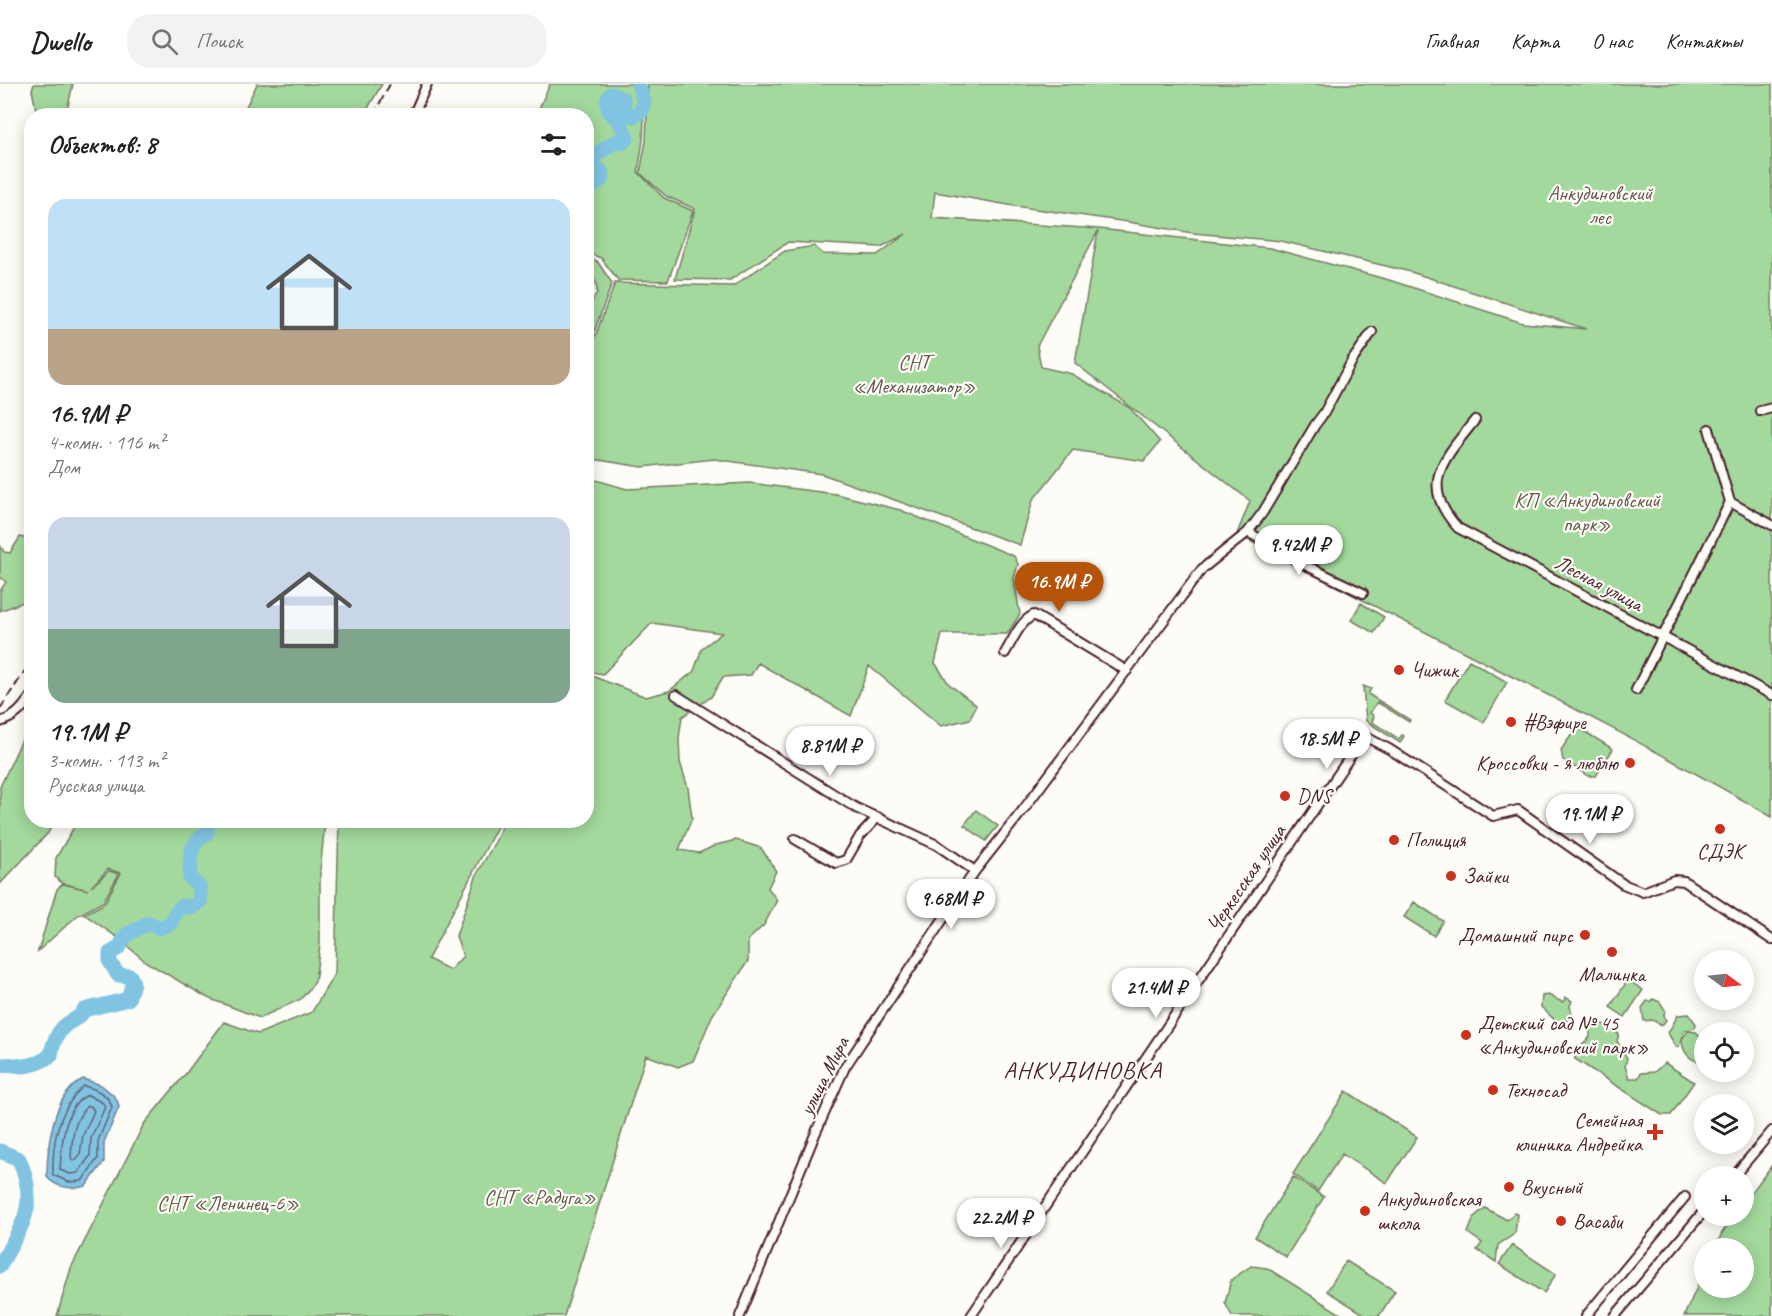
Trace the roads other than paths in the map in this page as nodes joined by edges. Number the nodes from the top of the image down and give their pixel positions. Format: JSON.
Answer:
{"nodes":[{"id":1,"x":427,"y":84,"type":"edge"},
{"id":2,"x":416,"y":108,"type":"edge"},
{"id":3,"x":1372,"y":332,"type":"dead end"},
{"id":4,"x":1772,"y":408,"type":"edge"},
{"id":5,"x":1760,"y":411,"type":"dead end"},
{"id":6,"x":1475,"y":420,"type":"dead end"},
{"id":7,"x":1709,"y":429,"type":"dead end"},
{"id":8,"x":1730,"y":502,"type":"junction"},
{"id":9,"x":1772,"y":525,"type":"edge"},
{"id":10,"x":1248,"y":532,"type":"junction"},
{"id":11,"x":1363,"y":593,"type":"dead end"},
{"id":12,"x":1662,"y":636,"type":"junction"},
{"id":13,"x":1005,"y":653,"type":"dead end"},
{"id":14,"x":1127,"y":671,"type":"junction"},
{"id":15,"x":1636,"y":690,"type":"dead end"},
{"id":16,"x":1772,"y":694,"type":"edge"},
{"id":17,"x":676,"y":695,"type":"dead end"},
{"id":18,"x":24,"y":704,"type":"edge"},
{"id":19,"x":0,"y":722,"type":"edge"},
{"id":20,"x":878,"y":817,"type":"junction"},
{"id":21,"x":795,"y":839,"type":"dead end"},
{"id":22,"x":975,"y":871,"type":"junction"},
{"id":23,"x":1772,"y":940,"type":"edge"},
{"id":24,"x":1772,"y":1131,"type":"edge"},
{"id":25,"x":1742,"y":1166,"type":"edge"},
{"id":26,"x":1685,"y":1197,"type":"dead end"},
{"id":27,"x":1694,"y":1223,"type":"edge"},
{"id":28,"x":740,"y":1316,"type":"edge"},
{"id":29,"x":971,"y":1316,"type":"edge"},
{"id":30,"x":1586,"y":1316,"type":"edge"},
{"id":31,"x":1615,"y":1316,"type":"edge"}],
"edges":[{"from":1,"to":2,"type":"street"},
{"from":3,"to":10,"type":"street","name":"улица Мира"},
{"from":4,"to":5,"type":"street"},
{"from":6,"to":12,"type":"street","name":"Лесная улица"},
{"from":7,"to":8,"type":"street"},
{"from":8,"to":9,"type":"street"},
{"from":8,"to":12,"type":"street"},
{"from":10,"to":11,"type":"street"},
{"from":10,"to":14,"type":"street","name":"улица Мира"},
{"from":12,"to":15,"type":"street"},
{"from":12,"to":16,"type":"street","name":"Лесная улица"},
{"from":13,"to":14,"type":"street"},
{"from":14,"to":22,"type":"street","name":"улица Мира"},
{"from":17,"to":20,"type":"street"},
{"from":18,"to":19,"type":"street"},
{"from":20,"to":21,"type":"street"},
{"from":20,"to":22,"type":"street"},
{"from":22,"to":28,"type":"street","name":"улица Мира"},
{"from":23,"to":29,"type":"street","name":"Черкесская улица"},
{"from":24,"to":25,"type":"street"},
{"from":26,"to":30,"type":"street"},
{"from":27,"to":31,"type":"street"}]}
